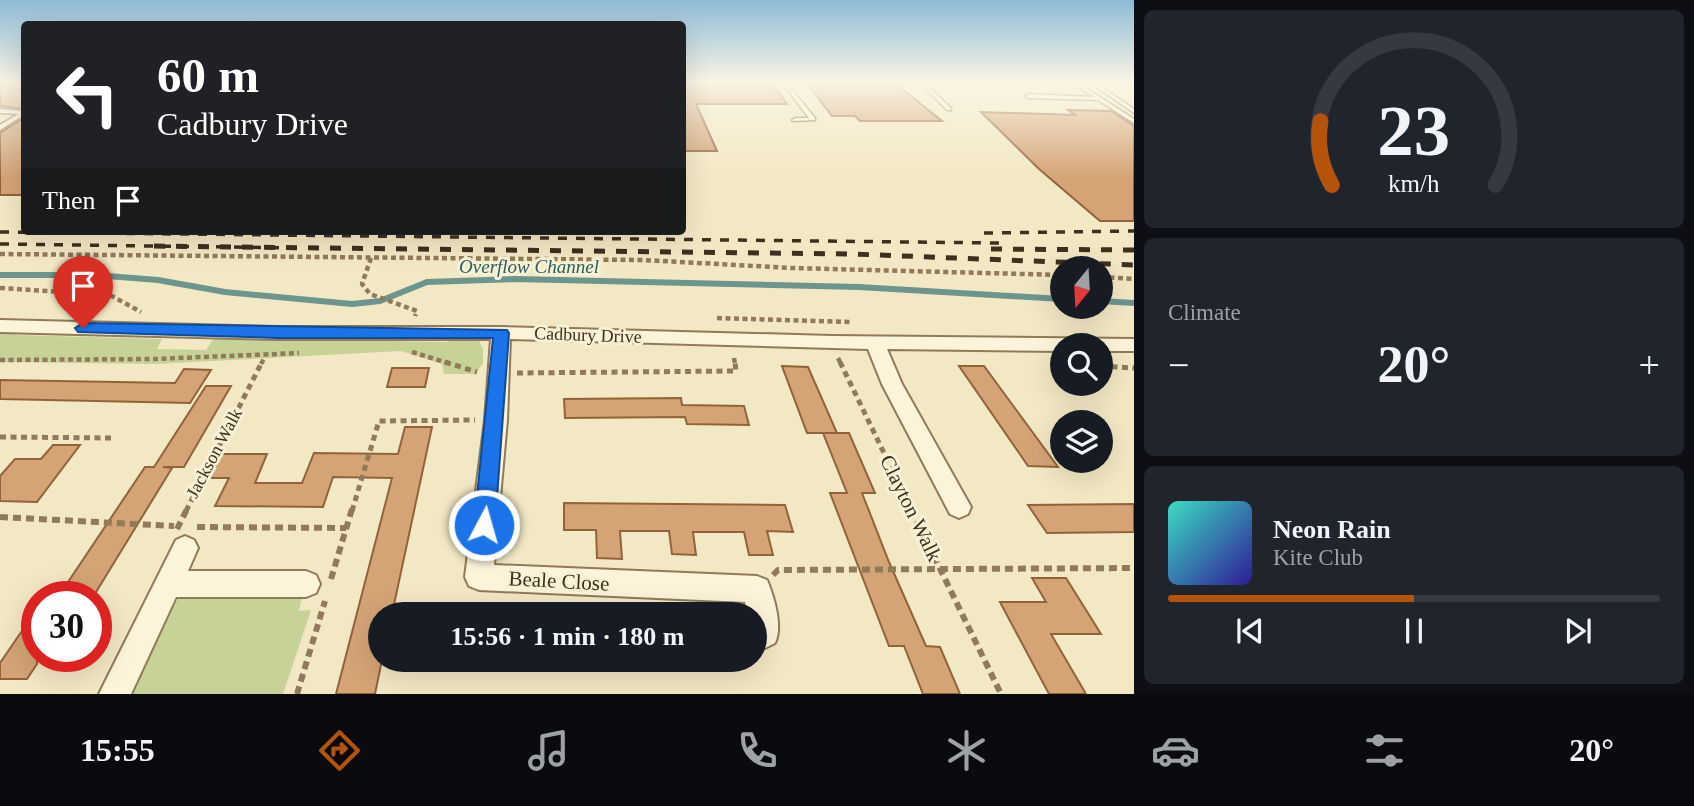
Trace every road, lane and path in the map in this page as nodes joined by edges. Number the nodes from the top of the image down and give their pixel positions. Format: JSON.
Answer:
{"nodes":[{"id":1,"x":808,"y":113,"type":"edge"},
{"id":2,"x":21,"y":114,"type":"edge"},
{"id":3,"x":795,"y":120,"type":"dead end"},
{"id":4,"x":0,"y":128,"type":"edge"},
{"id":5,"x":0,"y":254,"type":"edge"},
{"id":6,"x":371,"y":258,"type":"junction"},
{"id":7,"x":1050,"y":275,"type":"edge"},
{"id":8,"x":1113,"y":278,"type":"edge"},
{"id":9,"x":1134,"y":279,"type":"edge"},
{"id":10,"x":0,"y":288,"type":"edge"},
{"id":11,"x":141,"y":312,"type":"dead end"},
{"id":12,"x":823,"y":321,"type":"dead end"},
{"id":13,"x":0,"y":326,"type":"edge"},
{"id":14,"x":277,"y":333,"type":"junction"},
{"id":15,"x":501,"y":333,"type":"junction"},
{"id":16,"x":406,"y":341,"type":"junction"},
{"id":17,"x":1134,"y":345,"type":"edge"},
{"id":18,"x":879,"y":350,"type":"junction"},
{"id":19,"x":831,"y":352,"type":"junction"},
{"id":20,"x":302,"y":353,"type":"dead end"},
{"id":21,"x":264,"y":358,"type":"junction"},
{"id":22,"x":745,"y":358,"type":"dead end"},
{"id":23,"x":0,"y":360,"type":"edge"},
{"id":24,"x":1113,"y":367,"type":"edge"},
{"id":25,"x":1134,"y":368,"type":"edge"},
{"id":26,"x":497,"y":373,"type":"junction"},
{"id":27,"x":496,"y":420,"type":"junction"},
{"id":28,"x":0,"y":437,"type":"edge"},
{"id":29,"x":114,"y":438,"type":"dead end"},
{"id":30,"x":959,"y":507,"type":"dead end"},
{"id":31,"x":0,"y":517,"type":"edge"},
{"id":32,"x":346,"y":528,"type":"junction"},
{"id":33,"x":180,"y":537,"type":"junction"},
{"id":34,"x":940,"y":568,"type":"junction"},
{"id":35,"x":1134,"y":568,"type":"edge"},
{"id":36,"x":306,"y":583,"type":"dead end"},
{"id":37,"x":169,"y":584,"type":"junction"},
{"id":38,"x":757,"y":589,"type":"junction"},
{"id":39,"x":759,"y":602,"type":"edge"},
{"id":40,"x":116,"y":694,"type":"edge"},
{"id":41,"x":298,"y":694,"type":"edge"},
{"id":42,"x":1001,"y":694,"type":"edge"}],
"edges":[{"from":1,"to":3,"type":"lane"},
{"from":2,"to":4,"type":"lane"},
{"from":5,"to":6,"type":"path"},
{"from":6,"to":7,"type":"path"},
{"from":6,"to":16,"type":"path"},
{"from":8,"to":9,"type":"path"},
{"from":10,"to":11,"type":"path"},
{"from":12,"to":19,"type":"path","name":"Clayton Walk"},
{"from":13,"to":14,"type":"street","name":"Cadbury Drive"},
{"from":14,"to":16,"type":"street","name":"Cadbury Drive"},
{"from":14,"to":21,"type":"path","name":"Jackson Walk"},
{"from":15,"to":16,"type":"street","name":"Cadbury Drive"},
{"from":15,"to":19,"type":"street","name":"Cadbury Drive"},
{"from":15,"to":26,"type":"street","name":"Beale Close"},
{"from":16,"to":26,"type":"path","name":"Cadbury Drive"},
{"from":17,"to":18,"type":"street","name":"Cadbury Drive"},
{"from":18,"to":19,"type":"street","name":"Cadbury Drive"},
{"from":18,"to":19,"type":"path"},
{"from":18,"to":30,"type":"street"},
{"from":19,"to":34,"type":"path","name":"Clayton Walk"},
{"from":20,"to":21,"type":"path"},
{"from":21,"to":23,"type":"path"},
{"from":21,"to":33,"type":"path","name":"Jackson Walk"},
{"from":22,"to":26,"type":"path","name":"Cadbury Drive"},
{"from":24,"to":25,"type":"path"},
{"from":26,"to":27,"type":"street","name":"Beale Close"},
{"from":27,"to":32,"type":"path"},
{"from":27,"to":38,"type":"street","name":"Beale Close"},
{"from":28,"to":29,"type":"path"},
{"from":31,"to":33,"type":"path"},
{"from":32,"to":33,"type":"path"},
{"from":32,"to":41,"type":"path"},
{"from":33,"to":37,"type":"street"},
{"from":34,"to":35,"type":"path"},
{"from":34,"to":38,"type":"path"},
{"from":34,"to":42,"type":"path","name":"Clayton Walk"},
{"from":36,"to":37,"type":"street"},
{"from":37,"to":40,"type":"street"},
{"from":38,"to":39,"type":"street"}]}
